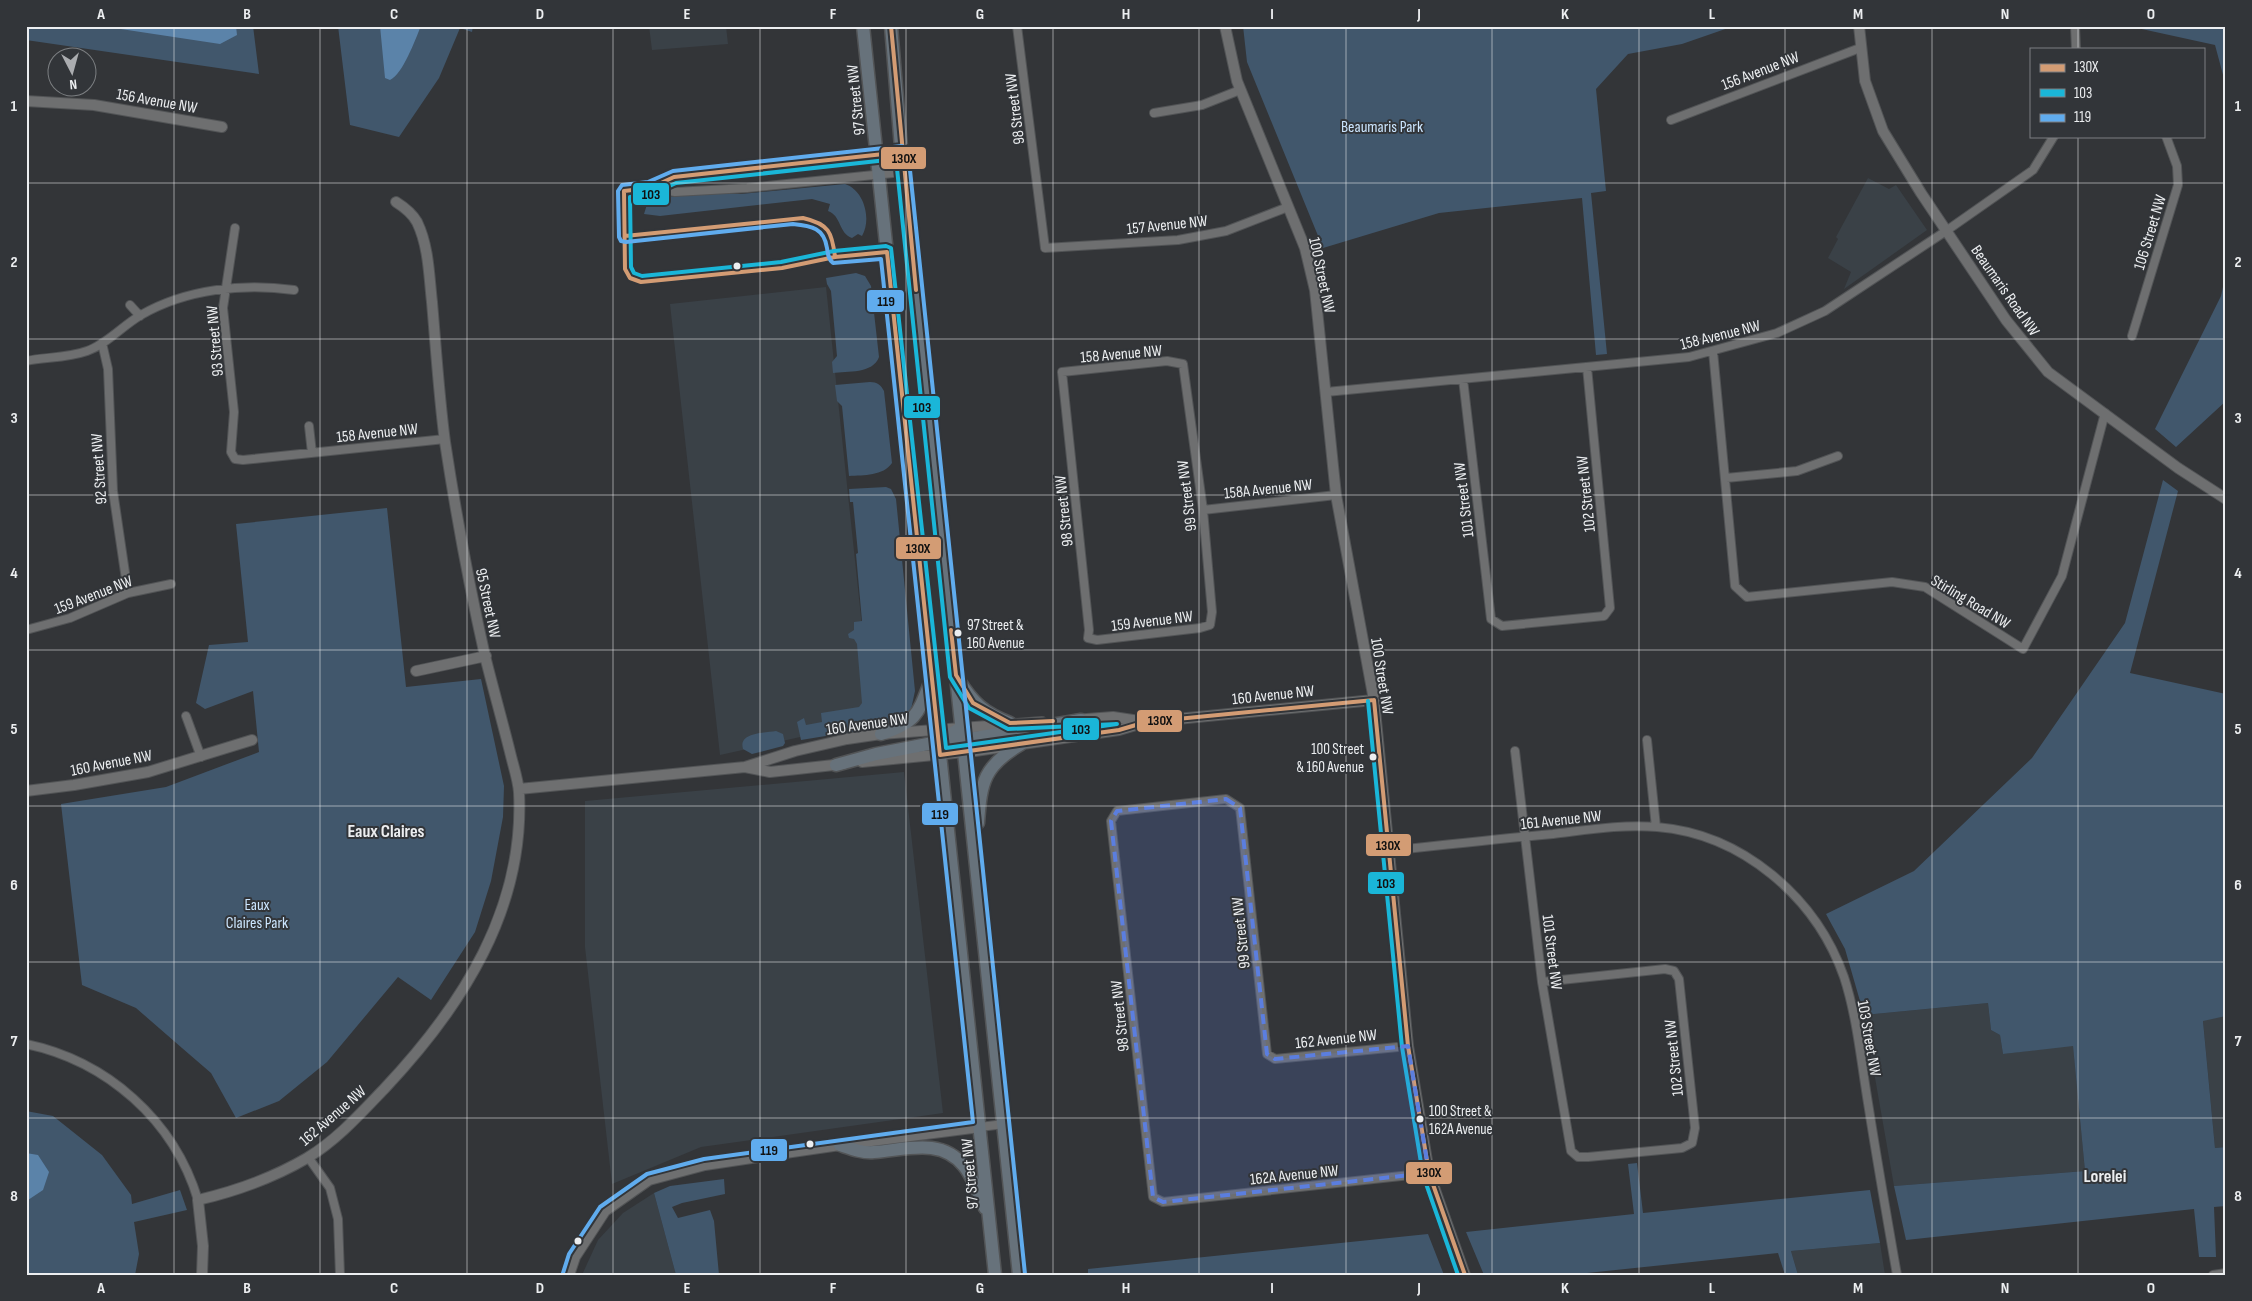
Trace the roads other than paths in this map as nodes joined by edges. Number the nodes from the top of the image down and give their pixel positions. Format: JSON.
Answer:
{"nodes":[{"id":1,"x":863,"y":26,"type":"edge"},
{"id":2,"x":891,"y":26,"type":"edge"},
{"id":3,"x":1017,"y":26,"type":"edge"},
{"id":4,"x":1226,"y":26,"type":"edge"},
{"id":5,"x":1859,"y":26,"type":"edge"},
{"id":6,"x":2075,"y":26,"type":"edge"},
{"id":7,"x":1860,"y":48,"type":"junction"},
{"id":8,"x":2076,"y":48,"type":"edge"},
{"id":9,"x":1240,"y":90,"type":"junction"},
{"id":10,"x":26,"y":101,"type":"edge"},
{"id":11,"x":1154,"y":113,"type":"dead end"},
{"id":12,"x":1671,"y":120,"type":"dead end"},
{"id":13,"x":222,"y":127,"type":"dead end"},
{"id":14,"x":2053,"y":138,"type":"edge"},
{"id":15,"x":2167,"y":138,"type":"edge"},
{"id":16,"x":902,"y":152,"type":"junction"},
{"id":17,"x":877,"y":154,"type":"junction"},
{"id":18,"x":903,"y":172,"type":"junction"},
{"id":19,"x":879,"y":175,"type":"junction"},
{"id":20,"x":650,"y":188,"type":"junction"},
{"id":21,"x":624,"y":190,"type":"dead end"},
{"id":22,"x":396,"y":202,"type":"dead end"},
{"id":23,"x":1288,"y":207,"type":"junction"},
{"id":24,"x":235,"y":228,"type":"dead end"},
{"id":25,"x":1946,"y":231,"type":"junction"},
{"id":26,"x":1045,"y":248,"type":"joint"},
{"id":27,"x":224,"y":288,"type":"junction"},
{"id":28,"x":294,"y":290,"type":"dead end"},
{"id":29,"x":130,"y":305,"type":"dead end"},
{"id":30,"x":140,"y":316,"type":"junction"},
{"id":31,"x":2132,"y":336,"type":"dead end"},
{"id":32,"x":102,"y":343,"type":"junction"},
{"id":33,"x":1713,"y":351,"type":"junction"},
{"id":34,"x":26,"y":361,"type":"edge"},
{"id":35,"x":1183,"y":364,"type":"joint"},
{"id":36,"x":1587,"y":368,"type":"junction"},
{"id":37,"x":1062,"y":372,"type":"joint"},
{"id":38,"x":1463,"y":379,"type":"junction"},
{"id":39,"x":1326,"y":392,"type":"junction"},
{"id":40,"x":2105,"y":412,"type":"junction"},
{"id":41,"x":309,"y":426,"type":"dead end"},
{"id":42,"x":445,"y":439,"type":"junction"},
{"id":43,"x":231,"y":452,"type":"joint"},
{"id":44,"x":312,"y":453,"type":"junction"},
{"id":45,"x":1838,"y":456,"type":"dead end"},
{"id":46,"x":1726,"y":478,"type":"junction"},
{"id":47,"x":1336,"y":494,"type":"junction"},
{"id":48,"x":2226,"y":499,"type":"edge"},
{"id":49,"x":1202,"y":510,"type":"junction"},
{"id":50,"x":170,"y":584,"type":"dead end"},
{"id":51,"x":128,"y":593,"type":"junction"},
{"id":52,"x":1491,"y":619,"type":"joint"},
{"id":53,"x":1210,"y":625,"type":"joint"},
{"id":54,"x":26,"y":630,"type":"edge"},
{"id":55,"x":1097,"y":640,"type":"joint"},
{"id":56,"x":486,"y":656,"type":"junction"},
{"id":57,"x":416,"y":671,"type":"dead end"},
{"id":58,"x":956,"y":675,"type":"junction"},
{"id":59,"x":932,"y":678,"type":"junction"},
{"id":60,"x":1374,"y":700,"type":"junction"},
{"id":61,"x":186,"y":716,"type":"dead end"},
{"id":62,"x":1081,"y":720,"type":"junction"},
{"id":63,"x":1146,"y":722,"type":"junction"},
{"id":64,"x":1010,"y":724,"type":"junction"},
{"id":65,"x":881,"y":734,"type":"junction"},
{"id":66,"x":938,"y":736,"type":"junction"},
{"id":67,"x":252,"y":740,"type":"dead end"},
{"id":68,"x":963,"y":740,"type":"junction"},
{"id":69,"x":1647,"y":740,"type":"dead end"},
{"id":70,"x":1021,"y":744,"type":"junction"},
{"id":71,"x":1515,"y":751,"type":"dead end"},
{"id":72,"x":940,"y":755,"type":"junction"},
{"id":73,"x":200,"y":757,"type":"junction"},
{"id":74,"x":836,"y":765,"type":"junction"},
{"id":75,"x":745,"y":767,"type":"junction"},
{"id":76,"x":519,"y":789,"type":"junction"},
{"id":77,"x":26,"y":791,"type":"edge"},
{"id":78,"x":1110,"y":821,"type":"joint"},
{"id":79,"x":1656,"y":827,"type":"junction"},
{"id":80,"x":1524,"y":836,"type":"junction"},
{"id":81,"x":1734,"y":849,"type":"joint"},
{"id":82,"x":1388,"y":850,"type":"junction"},
{"id":83,"x":976,"y":858,"type":"junction"},
{"id":84,"x":1542,"y":982,"type":"junction"},
{"id":85,"x":452,"y":1006,"type":"joint"},
{"id":86,"x":26,"y":1044,"type":"edge"},
{"id":87,"x":1408,"y":1046,"type":"junction"},
{"id":88,"x":1267,"y":1054,"type":"joint"},
{"id":89,"x":1004,"y":1124,"type":"junction"},
{"id":90,"x":980,"y":1127,"type":"junction"},
{"id":91,"x":840,"y":1145,"type":"junction"},
{"id":92,"x":1574,"y":1154,"type":"joint"},
{"id":93,"x":308,"y":1157,"type":"junction"},
{"id":94,"x":1429,"y":1173,"type":"junction"},
{"id":95,"x":198,"y":1200,"type":"junction"},
{"id":96,"x":1163,"y":1202,"type":"joint"},
{"id":97,"x":989,"y":1214,"type":"junction"},
{"id":98,"x":2226,"y":1273,"type":"edge"},
{"id":99,"x":202,"y":1275,"type":"edge"},
{"id":100,"x":340,"y":1275,"type":"edge"},
{"id":101,"x":569,"y":1275,"type":"edge"},
{"id":102,"x":995,"y":1275,"type":"edge"},
{"id":103,"x":1020,"y":1275,"type":"edge"},
{"id":104,"x":1465,"y":1275,"type":"edge"},
{"id":105,"x":1897,"y":1275,"type":"edge"},
{"id":106,"x":2213,"y":1275,"type":"edge"}],
"edges":[{"from":1,"to":17,"type":"main road","name":"97 Street NW"},
{"from":2,"to":16,"type":"main road"},
{"from":3,"to":26,"type":"street","name":"98 Street NW"},
{"from":4,"to":9,"type":"street","name":"100 Street NW"},
{"from":5,"to":7,"type":"street","name":"Beaumaris Road NW"},
{"from":6,"to":8,"type":"street"},
{"from":7,"to":12,"type":"street","name":"156 Avenue NW"},
{"from":7,"to":25,"type":"street","name":"Beaumaris Road NW"},
{"from":9,"to":11,"type":"street"},
{"from":9,"to":23,"type":"street","name":"100 Street NW"},
{"from":10,"to":13,"type":"street","name":"156 Avenue NW"},
{"from":14,"to":25,"type":"street","name":"158 Avenue NW"},
{"from":15,"to":31,"type":"street","name":"106 Street NW"},
{"from":16,"to":17,"type":"street"},
{"from":16,"to":18,"type":"main road"},
{"from":17,"to":19,"type":"main road","name":"97 Street NW"},
{"from":17,"to":20,"type":"street"},
{"from":18,"to":19,"type":"street"},
{"from":18,"to":58,"type":"main road"},
{"from":19,"to":20,"type":"street"},
{"from":19,"to":59,"type":"main road","name":"97 Street NW"},
{"from":20,"to":21,"type":"street"},
{"from":22,"to":42,"type":"street","name":"95 Street NW"},
{"from":23,"to":26,"type":"street","name":"157 Avenue NW"},
{"from":23,"to":39,"type":"street","name":"100 Street NW"},
{"from":24,"to":27,"type":"street","name":"93 Street NW"},
{"from":25,"to":33,"type":"street","name":"158 Avenue NW"},
{"from":25,"to":40,"type":"street","name":"Beaumaris Road NW"},
{"from":27,"to":28,"type":"street"},
{"from":27,"to":30,"type":"street"},
{"from":27,"to":43,"type":"street","name":"93 Street NW"},
{"from":29,"to":30,"type":"street"},
{"from":30,"to":32,"type":"street"},
{"from":32,"to":34,"type":"street"},
{"from":32,"to":51,"type":"street","name":"92 Street NW"},
{"from":33,"to":36,"type":"street","name":"158 Avenue NW"},
{"from":33,"to":46,"type":"street","name":"Stirling Road NW"},
{"from":35,"to":37,"type":"street","name":"158 Avenue NW"},
{"from":35,"to":49,"type":"street","name":"99 Street NW"},
{"from":36,"to":38,"type":"street","name":"158 Avenue NW"},
{"from":36,"to":52,"type":"street","name":"102 Street NW"},
{"from":37,"to":55,"type":"street","name":"98 Street NW"},
{"from":38,"to":39,"type":"street","name":"158 Avenue NW"},
{"from":38,"to":52,"type":"street","name":"101 Street NW"},
{"from":39,"to":47,"type":"street","name":"100 Street NW"},
{"from":40,"to":46,"type":"street","name":"Stirling Road NW"},
{"from":40,"to":48,"type":"street","name":"Beaumaris Road NW"},
{"from":41,"to":44,"type":"street"},
{"from":42,"to":44,"type":"street","name":"158 Avenue NW"},
{"from":42,"to":56,"type":"street","name":"95 Street NW"},
{"from":43,"to":44,"type":"street","name":"158 Avenue NW"},
{"from":45,"to":46,"type":"street"},
{"from":47,"to":49,"type":"street","name":"158A Avenue NW"},
{"from":47,"to":60,"type":"street","name":"100 Street NW"},
{"from":49,"to":53,"type":"street","name":"99 Street NW"},
{"from":50,"to":51,"type":"street","name":"159 Avenue NW"},
{"from":51,"to":54,"type":"street","name":"159 Avenue NW"},
{"from":53,"to":55,"type":"street","name":"159 Avenue NW"},
{"from":56,"to":57,"type":"street"},
{"from":56,"to":76,"type":"street","name":"95 Street NW"},
{"from":58,"to":64,"type":"main road"},
{"from":58,"to":68,"type":"main road"},
{"from":59,"to":65,"type":"main road"},
{"from":59,"to":66,"type":"main road","name":"97 Street NW"},
{"from":60,"to":63,"type":"street","name":"160 Avenue NW"},
{"from":60,"to":82,"type":"street","name":"100 Street NW"},
{"from":61,"to":73,"type":"street"},
{"from":62,"to":63,"type":"street","name":"160 Avenue NW"},
{"from":62,"to":64,"type":"street","name":"160 Avenue NW"},
{"from":62,"to":68,"type":"main road"},
{"from":63,"to":70,"type":"street","name":"160 Avenue NW"},
{"from":64,"to":68,"type":"street","name":"160 Avenue NW"},
{"from":65,"to":66,"type":"street","name":"160 Avenue NW"},
{"from":65,"to":75,"type":"street","name":"160 Avenue NW"},
{"from":66,"to":68,"type":"main road"},
{"from":66,"to":72,"type":"main road","name":"97 Street NW"},
{"from":66,"to":74,"type":"main road"},
{"from":67,"to":73,"type":"street","name":"160 Avenue NW"},
{"from":68,"to":70,"type":"street","name":"160 Avenue NW"},
{"from":68,"to":72,"type":"main road"},
{"from":68,"to":83,"type":"main road"},
{"from":69,"to":79,"type":"street"},
{"from":70,"to":83,"type":"main road"},
{"from":71,"to":80,"type":"street","name":"101 Street NW"},
{"from":72,"to":74,"type":"street","name":"160 Avenue NW"},
{"from":72,"to":90,"type":"main road","name":"97 Street NW"},
{"from":73,"to":77,"type":"street","name":"160 Avenue NW"},
{"from":74,"to":75,"type":"street","name":"160 Avenue NW"},
{"from":75,"to":76,"type":"street","name":"160 Avenue NW"},
{"from":76,"to":85,"type":"street","name":"95 Street NW"},
{"from":78,"to":88,"type":"street","name":"99 Street NW"},
{"from":78,"to":96,"type":"street","name":"98 Street NW"},
{"from":79,"to":80,"type":"street","name":"161 Avenue NW"},
{"from":79,"to":81,"type":"street","name":"161 Avenue NW"},
{"from":80,"to":82,"type":"street","name":"161 Avenue NW"},
{"from":80,"to":84,"type":"street","name":"101 Street NW"},
{"from":81,"to":105,"type":"street","name":"103 Street NW"},
{"from":82,"to":87,"type":"street","name":"100 Street NW"},
{"from":83,"to":89,"type":"main road"},
{"from":84,"to":92,"type":"street","name":"101 Street NW"},
{"from":84,"to":92,"type":"street","name":"102 Street NW"},
{"from":85,"to":93,"type":"street","name":"162 Avenue NW"},
{"from":86,"to":95,"type":"street"},
{"from":87,"to":88,"type":"street","name":"162 Avenue NW"},
{"from":87,"to":94,"type":"street","name":"100 Street NW"},
{"from":89,"to":90,"type":"street"},
{"from":89,"to":103,"type":"main road"},
{"from":90,"to":91,"type":"street"},
{"from":90,"to":97,"type":"main road","name":"97 Street NW"},
{"from":91,"to":97,"type":"main road"},
{"from":91,"to":101,"type":"street"},
{"from":93,"to":95,"type":"street","name":"162 Avenue NW"},
{"from":93,"to":100,"type":"street"},
{"from":94,"to":96,"type":"street","name":"162A Avenue NW"},
{"from":94,"to":104,"type":"street","name":"100 Street NW"},
{"from":95,"to":99,"type":"street"},
{"from":97,"to":102,"type":"main road","name":"97 Street NW"},
{"from":98,"to":106,"type":"street"}]}
